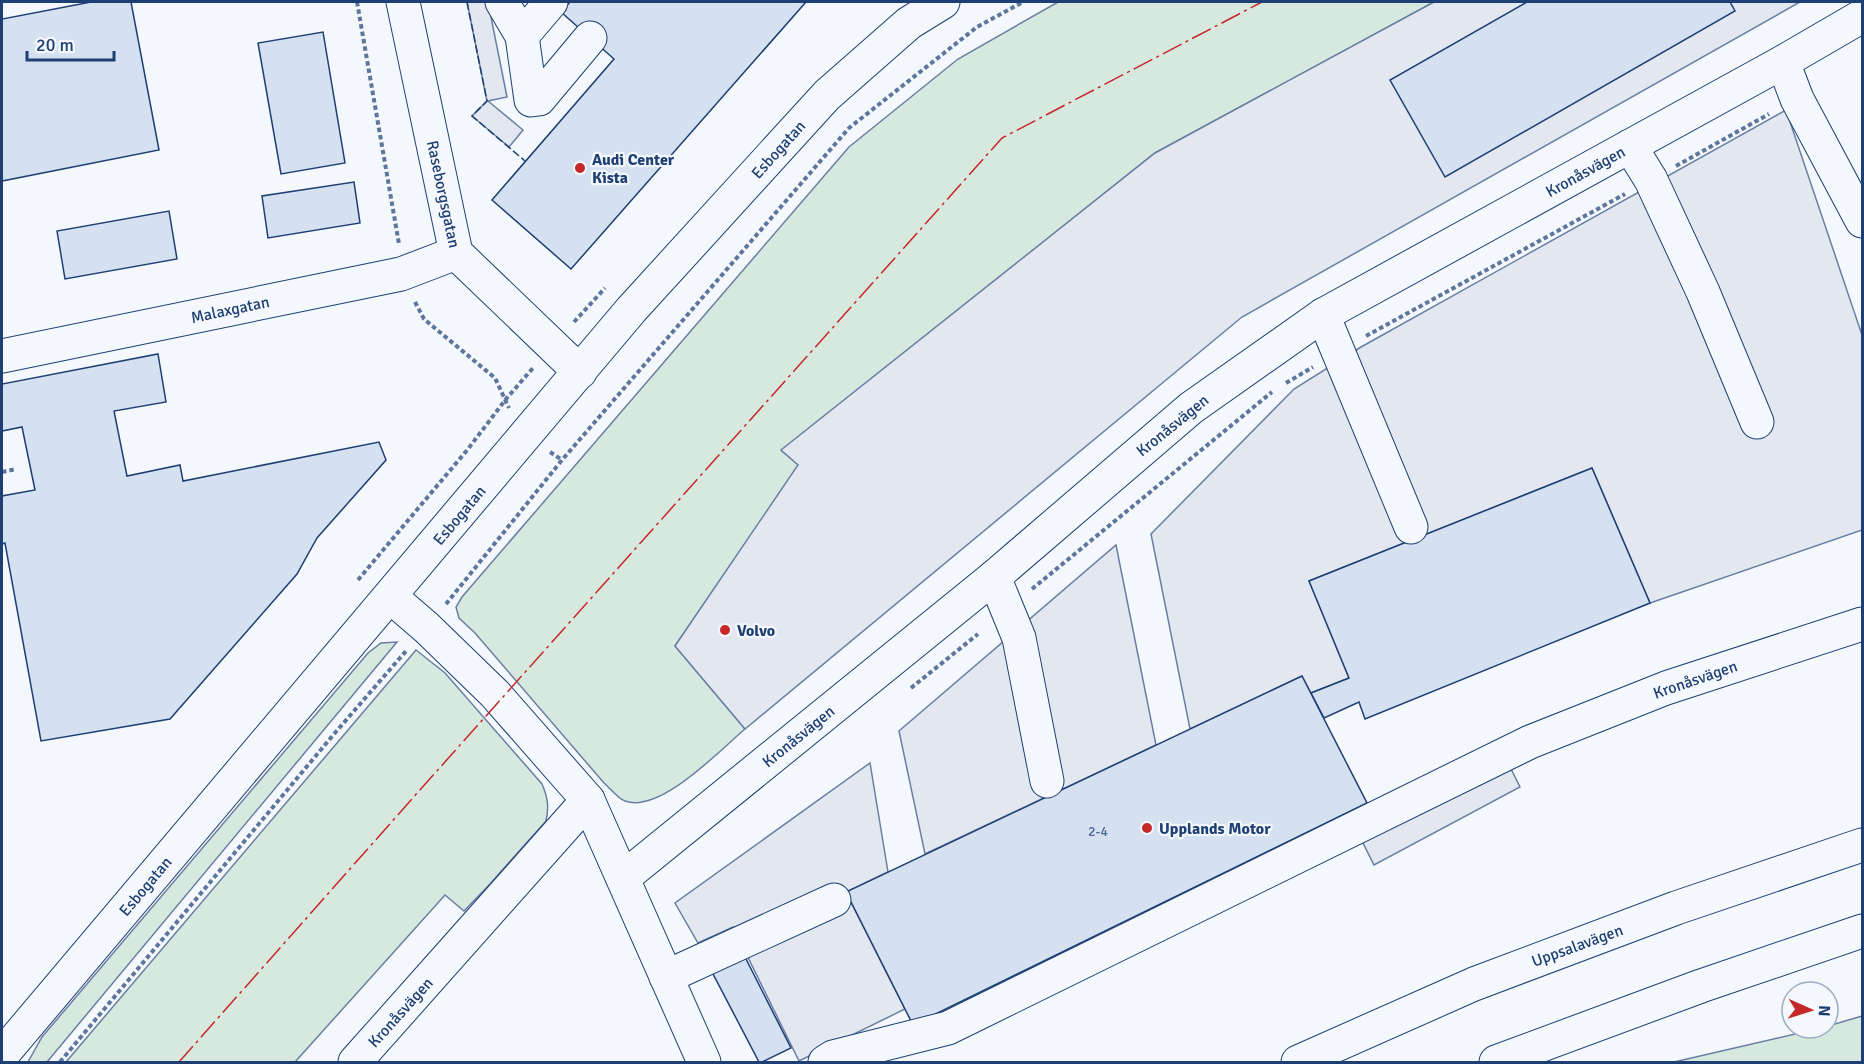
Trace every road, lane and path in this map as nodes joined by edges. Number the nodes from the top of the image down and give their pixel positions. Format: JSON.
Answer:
{"nodes":[{"id":1,"x":357,"y":2,"type":"edge"},
{"id":2,"x":404,"y":2,"type":"edge"},
{"id":3,"x":502,"y":2,"type":"edge"},
{"id":4,"x":551,"y":2,"type":"edge"},
{"id":5,"x":943,"y":2,"type":"edge"},
{"id":6,"x":1023,"y":2,"type":"edge"},
{"id":7,"x":1863,"y":16,"type":"edge"},
{"id":8,"x":522,"y":36,"type":"junction"},
{"id":9,"x":590,"y":38,"type":"dead end"},
{"id":10,"x":1783,"y":62,"type":"junction"},
{"id":11,"x":1797,"y":99,"type":"junction"},
{"id":12,"x":1630,"y":146,"type":"junction"},
{"id":13,"x":1651,"y":180,"type":"junction"},
{"id":14,"x":1863,"y":221,"type":"edge"},
{"id":15,"x":456,"y":253,"type":"junction"},
{"id":16,"x":401,"y":274,"type":"junction"},
{"id":17,"x":1323,"y":315,"type":"junction"},
{"id":18,"x":1338,"y":352,"type":"junction"},
{"id":19,"x":2,"y":356,"type":"edge"},
{"id":20,"x":580,"y":372,"type":"junction"},
{"id":21,"x":506,"y":399,"type":"dead end"},
{"id":22,"x":1757,"y":422,"type":"dead end"},
{"id":23,"x":16,"y":469,"type":"dead end"},
{"id":24,"x":2,"y":472,"type":"edge"},
{"id":25,"x":1411,"y":527,"type":"dead end"},
{"id":26,"x":994,"y":577,"type":"junction"},
{"id":27,"x":391,"y":597,"type":"junction"},
{"id":28,"x":1009,"y":609,"type":"junction"},
{"id":29,"x":1863,"y":624,"type":"edge"},
{"id":30,"x":427,"y":628,"type":"junction"},
{"id":31,"x":903,"y":695,"type":"dead end"},
{"id":32,"x":1047,"y":781,"type":"dead end"},
{"id":33,"x":588,"y":800,"type":"junction"},
{"id":34,"x":1863,"y":845,"type":"edge"},
{"id":35,"x":623,"y":878,"type":"junction"},
{"id":36,"x":834,"y":900,"type":"dead end"},
{"id":37,"x":1863,"y":931,"type":"edge"},
{"id":38,"x":666,"y":977,"type":"junction"},
{"id":39,"x":2,"y":1055,"type":"edge"},
{"id":40,"x":60,"y":1062,"type":"edge"},
{"id":41,"x":355,"y":1062,"type":"edge"},
{"id":42,"x":704,"y":1062,"type":"edge"},
{"id":43,"x":825,"y":1062,"type":"edge"},
{"id":44,"x":1298,"y":1062,"type":"edge"},
{"id":45,"x":1496,"y":1062,"type":"edge"}],
"edges":[{"from":1,"to":16,"type":"path"},
{"from":2,"to":15,"type":"main road","name":"Raseborgsgatan"},
{"from":3,"to":8,"type":"main road"},
{"from":4,"to":8,"type":"main road"},
{"from":5,"to":20,"type":"main road","name":"Esbogatan"},
{"from":6,"to":30,"type":"path"},
{"from":7,"to":10,"type":"main road","name":"Kronåsvägen"},
{"from":8,"to":9,"type":"main road"},
{"from":10,"to":11,"type":"main road"},
{"from":10,"to":12,"type":"main road","name":"Kronåsvägen"},
{"from":11,"to":13,"type":"path"},
{"from":11,"to":14,"type":"main road"},
{"from":12,"to":13,"type":"main road"},
{"from":12,"to":17,"type":"main road","name":"Kronåsvägen"},
{"from":13,"to":18,"type":"path"},
{"from":13,"to":22,"type":"main road"},
{"from":15,"to":16,"type":"main road","name":"Malaxgatan"},
{"from":15,"to":20,"type":"main road","name":"Raseborgsgatan"},
{"from":16,"to":19,"type":"main road","name":"Malaxgatan"},
{"from":16,"to":21,"type":"path"},
{"from":17,"to":18,"type":"main road"},
{"from":17,"to":26,"type":"main road","name":"Kronåsvägen"},
{"from":18,"to":25,"type":"main road"},
{"from":18,"to":28,"type":"path"},
{"from":20,"to":27,"type":"main road","name":"Esbogatan"},
{"from":23,"to":24,"type":"path"},
{"from":26,"to":28,"type":"main road"},
{"from":26,"to":35,"type":"main road","name":"Kronåsvägen"},
{"from":27,"to":30,"type":"main road"},
{"from":27,"to":39,"type":"main road","name":"Esbogatan"},
{"from":28,"to":31,"type":"path"},
{"from":28,"to":32,"type":"main road"},
{"from":29,"to":43,"type":"main road","name":"Kronåsvägen"},
{"from":30,"to":33,"type":"main road"},
{"from":30,"to":40,"type":"path"},
{"from":33,"to":35,"type":"main road"},
{"from":33,"to":41,"type":"main road","name":"Kronåsvägen"},
{"from":34,"to":44,"type":"main road","name":"Uppsalavägen"},
{"from":35,"to":38,"type":"main road"},
{"from":36,"to":38,"type":"main road"},
{"from":37,"to":45,"type":"main road"},
{"from":38,"to":42,"type":"main road"}]}
